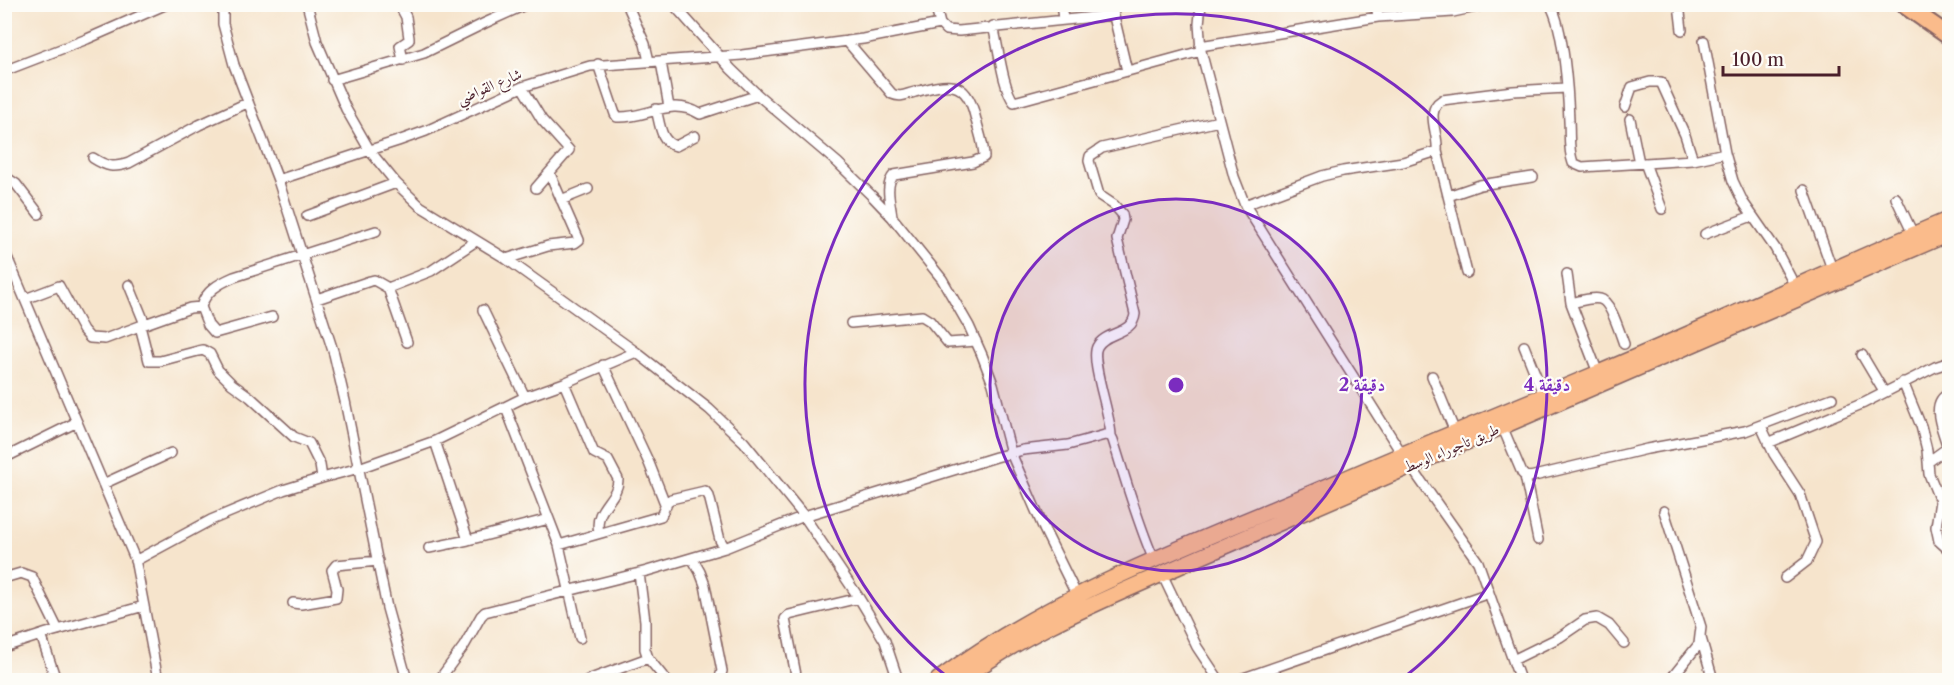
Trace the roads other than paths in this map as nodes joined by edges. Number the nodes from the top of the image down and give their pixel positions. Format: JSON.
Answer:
{"nodes":[{"id":1,"x":167,"y":4,"type":"edge"},
{"id":2,"x":223,"y":4,"type":"edge"},
{"id":3,"x":307,"y":4,"type":"edge"},
{"id":4,"x":399,"y":4,"type":"edge"},
{"id":5,"x":627,"y":4,"type":"edge"},
{"id":6,"x":673,"y":4,"type":"edge"},
{"id":7,"x":935,"y":4,"type":"edge"},
{"id":8,"x":1061,"y":4,"type":"edge"},
{"id":9,"x":1111,"y":4,"type":"edge"},
{"id":10,"x":1201,"y":4,"type":"edge"},
{"id":11,"x":1376,"y":4,"type":"edge"},
{"id":12,"x":1490,"y":4,"type":"edge"},
{"id":13,"x":1550,"y":4,"type":"edge"},
{"id":14,"x":1679,"y":4,"type":"edge"},
{"id":15,"x":1903,"y":4,"type":"edge"},
{"id":16,"x":1922,"y":4,"type":"edge"},
{"id":17,"x":519,"y":6,"type":"edge"},
{"id":18,"x":1452,"y":8,"type":"edge"},
{"id":19,"x":1114,"y":15,"type":"junction"},
{"id":20,"x":1378,"y":17,"type":"junction"},
{"id":21,"x":1063,"y":20,"type":"junction"},
{"id":22,"x":940,"y":24,"type":"junction"},
{"id":23,"x":1950,"y":24,"type":"edge"},
{"id":24,"x":993,"y":26,"type":"junction"},
{"id":25,"x":1682,"y":30,"type":"dead end"},
{"id":26,"x":1950,"y":37,"type":"edge"},
{"id":27,"x":847,"y":41,"type":"junction"},
{"id":28,"x":1704,"y":42,"type":"dead end"},
{"id":29,"x":1200,"y":49,"type":"junction"},
{"id":30,"x":721,"y":57,"type":"junction"},
{"id":31,"x":404,"y":60,"type":"junction"},
{"id":32,"x":649,"y":61,"type":"junction"},
{"id":33,"x":661,"y":62,"type":"junction"},
{"id":34,"x":598,"y":64,"type":"junction"},
{"id":35,"x":4,"y":71,"type":"edge"},
{"id":36,"x":1127,"y":71,"type":"junction"},
{"id":37,"x":332,"y":80,"type":"junction"},
{"id":38,"x":522,"y":87,"type":"junction"},
{"id":39,"x":1566,"y":88,"type":"junction"},
{"id":40,"x":758,"y":95,"type":"junction"},
{"id":41,"x":247,"y":103,"type":"junction"},
{"id":42,"x":669,"y":107,"type":"junction"},
{"id":43,"x":1625,"y":107,"type":"dead end"},
{"id":44,"x":656,"y":109,"type":"junction"},
{"id":45,"x":1630,"y":119,"type":"dead end"},
{"id":46,"x":1219,"y":121,"type":"junction"},
{"id":47,"x":695,"y":136,"type":"dead end"},
{"id":48,"x":370,"y":151,"type":"junction"},
{"id":49,"x":1437,"y":151,"type":"junction"},
{"id":50,"x":1725,"y":153,"type":"junction"},
{"id":51,"x":93,"y":158,"type":"dead end"},
{"id":52,"x":1693,"y":160,"type":"junction"},
{"id":53,"x":1642,"y":163,"type":"junction"},
{"id":54,"x":550,"y":174,"type":"junction"},
{"id":55,"x":4,"y":176,"type":"edge"},
{"id":56,"x":1533,"y":177,"type":"dead end"},
{"id":57,"x":278,"y":180,"type":"junction"},
{"id":58,"x":396,"y":183,"type":"junction"},
{"id":59,"x":536,"y":188,"type":"dead end"},
{"id":60,"x":588,"y":189,"type":"dead end"},
{"id":61,"x":1804,"y":190,"type":"dead end"},
{"id":62,"x":1448,"y":196,"type":"junction"},
{"id":63,"x":1896,"y":198,"type":"dead end"},
{"id":64,"x":561,"y":200,"type":"junction"},
{"id":65,"x":1245,"y":205,"type":"junction"},
{"id":66,"x":1662,"y":209,"type":"dead end"},
{"id":67,"x":39,"y":214,"type":"dead end"},
{"id":68,"x":307,"y":216,"type":"dead end"},
{"id":69,"x":1752,"y":216,"type":"junction"},
{"id":70,"x":892,"y":217,"type":"junction"},
{"id":71,"x":1950,"y":219,"type":"edge"},
{"id":72,"x":375,"y":231,"type":"dead end"},
{"id":73,"x":1950,"y":233,"type":"edge"},
{"id":74,"x":1705,"y":234,"type":"dead end"},
{"id":75,"x":1913,"y":234,"type":"junction"},
{"id":76,"x":476,"y":241,"type":"junction"},
{"id":77,"x":4,"y":250,"type":"edge"},
{"id":78,"x":302,"y":254,"type":"junction"},
{"id":79,"x":506,"y":259,"type":"junction"},
{"id":80,"x":1832,"y":269,"type":"junction"},
{"id":81,"x":1467,"y":273,"type":"dead end"},
{"id":82,"x":1567,"y":274,"type":"dead end"},
{"id":83,"x":129,"y":285,"type":"dead end"},
{"id":84,"x":388,"y":288,"type":"junction"},
{"id":85,"x":1797,"y":291,"type":"junction"},
{"id":86,"x":25,"y":299,"type":"junction"},
{"id":87,"x":317,"y":299,"type":"junction"},
{"id":88,"x":1571,"y":303,"type":"junction"},
{"id":89,"x":201,"y":307,"type":"junction"},
{"id":90,"x":483,"y":310,"type":"dead end"},
{"id":91,"x":272,"y":317,"type":"dead end"},
{"id":92,"x":851,"y":323,"type":"dead end"},
{"id":93,"x":142,"y":325,"type":"junction"},
{"id":94,"x":976,"y":341,"type":"junction"},
{"id":95,"x":407,"y":342,"type":"dead end"},
{"id":96,"x":1624,"y":344,"type":"dead end"},
{"id":97,"x":1524,"y":346,"type":"dead end"},
{"id":98,"x":636,"y":352,"type":"junction"},
{"id":99,"x":1862,"y":355,"type":"dead end"},
{"id":100,"x":1950,"y":362,"type":"edge"},
{"id":101,"x":603,"y":365,"type":"junction"},
{"id":102,"x":1598,"y":374,"type":"junction"},
{"id":103,"x":1432,"y":376,"type":"dead end"},
{"id":104,"x":1903,"y":382,"type":"junction"},
{"id":105,"x":564,"y":383,"type":"junction"},
{"id":106,"x":1884,"y":392,"type":"junction"},
{"id":107,"x":1950,"y":393,"type":"edge"},
{"id":108,"x":1544,"y":396,"type":"junction"},
{"id":109,"x":525,"y":397,"type":"junction"},
{"id":110,"x":1832,"y":398,"type":"dead end"},
{"id":111,"x":506,"y":408,"type":"junction"},
{"id":112,"x":77,"y":422,"type":"junction"},
{"id":113,"x":1502,"y":426,"type":"junction"},
{"id":114,"x":1761,"y":426,"type":"junction"},
{"id":115,"x":1455,"y":432,"type":"junction"},
{"id":116,"x":1111,"y":436,"type":"junction"},
{"id":117,"x":435,"y":441,"type":"junction"},
{"id":118,"x":1768,"y":443,"type":"junction"},
{"id":119,"x":171,"y":453,"type":"dead end"},
{"id":120,"x":1011,"y":453,"type":"junction"},
{"id":121,"x":4,"y":458,"type":"edge"},
{"id":122,"x":1406,"y":460,"type":"junction"},
{"id":123,"x":1928,"y":462,"type":"junction"},
{"id":124,"x":359,"y":468,"type":"junction"},
{"id":125,"x":1525,"y":476,"type":"junction"},
{"id":126,"x":322,"y":478,"type":"junction"},
{"id":127,"x":103,"y":484,"type":"junction"},
{"id":128,"x":1945,"y":499,"type":"edge"},
{"id":129,"x":666,"y":506,"type":"junction"},
{"id":130,"x":1664,"y":511,"type":"dead end"},
{"id":131,"x":804,"y":516,"type":"junction"},
{"id":132,"x":549,"y":519,"type":"junction"},
{"id":133,"x":599,"y":532,"type":"junction"},
{"id":134,"x":468,"y":540,"type":"junction"},
{"id":135,"x":1538,"y":540,"type":"dead end"},
{"id":136,"x":559,"y":545,"type":"junction"},
{"id":137,"x":429,"y":548,"type":"dead end"},
{"id":138,"x":725,"y":549,"type":"junction"},
{"id":139,"x":1950,"y":551,"type":"edge"},
{"id":140,"x":692,"y":558,"type":"junction"},
{"id":141,"x":135,"y":561,"type":"junction"},
{"id":142,"x":378,"y":561,"type":"junction"},
{"id":143,"x":1158,"y":567,"type":"junction"},
{"id":144,"x":639,"y":573,"type":"junction"},
{"id":145,"x":4,"y":578,"type":"edge"},
{"id":146,"x":1785,"y":578,"type":"dead end"},
{"id":147,"x":570,"y":590,"type":"junction"},
{"id":148,"x":1489,"y":594,"type":"junction"},
{"id":149,"x":1077,"y":596,"type":"junction"},
{"id":150,"x":859,"y":598,"type":"junction"},
{"id":151,"x":293,"y":603,"type":"dead end"},
{"id":152,"x":144,"y":606,"type":"junction"},
{"id":153,"x":58,"y":630,"type":"junction"},
{"id":154,"x":41,"y":635,"type":"junction"},
{"id":155,"x":1701,"y":635,"type":"junction"},
{"id":156,"x":580,"y":638,"type":"dead end"},
{"id":157,"x":1624,"y":643,"type":"dead end"},
{"id":158,"x":4,"y":647,"type":"edge"},
{"id":159,"x":648,"y":658,"type":"junction"},
{"id":160,"x":1514,"y":660,"type":"junction"},
{"id":161,"x":56,"y":680,"type":"edge"},
{"id":162,"x":898,"y":680,"type":"edge"},
{"id":163,"x":1239,"y":680,"type":"edge"},
{"id":164,"x":158,"y":681,"type":"edge"},
{"id":165,"x":407,"y":681,"type":"edge"},
{"id":166,"x":439,"y":681,"type":"edge"},
{"id":167,"x":588,"y":681,"type":"edge"},
{"id":168,"x":666,"y":681,"type":"edge"},
{"id":169,"x":719,"y":681,"type":"edge"},
{"id":170,"x":797,"y":681,"type":"edge"},
{"id":171,"x":938,"y":681,"type":"edge"},
{"id":172,"x":962,"y":681,"type":"edge"},
{"id":173,"x":1219,"y":681,"type":"edge"},
{"id":174,"x":1520,"y":681,"type":"edge"},
{"id":175,"x":1670,"y":681,"type":"edge"},
{"id":176,"x":1713,"y":681,"type":"edge"}],
"edges":[{"from":1,"to":35,"type":"street"},
{"from":2,"to":41,"type":"street"},
{"from":3,"to":37,"type":"street"},
{"from":4,"to":31,"type":"street"},
{"from":5,"to":32,"type":"street"},
{"from":6,"to":30,"type":"street"},
{"from":7,"to":22,"type":"street"},
{"from":8,"to":21,"type":"street"},
{"from":9,"to":19,"type":"street"},
{"from":10,"to":29,"type":"street"},
{"from":11,"to":20,"type":"street"},
{"from":12,"to":18,"type":"street"},
{"from":13,"to":39,"type":"street"},
{"from":14,"to":25,"type":"street"},
{"from":15,"to":26,"type":"highway"},
{"from":16,"to":23,"type":"highway"},
{"from":17,"to":31,"type":"street"},
{"from":18,"to":20,"type":"street"},
{"from":19,"to":21,"type":"street"},
{"from":19,"to":36,"type":"street"},
{"from":20,"to":29,"type":"street"},
{"from":21,"to":24,"type":"street"},
{"from":22,"to":24,"type":"street"},
{"from":22,"to":27,"type":"street","name":"شارع القواضي"},
{"from":24,"to":36,"type":"street"},
{"from":27,"to":30,"type":"street","name":"شارع القواضي"},
{"from":27,"to":70,"type":"street"},
{"from":28,"to":50,"type":"street"},
{"from":29,"to":36,"type":"street"},
{"from":29,"to":46,"type":"street"},
{"from":30,"to":33,"type":"street","name":"شارع القواضي"},
{"from":30,"to":40,"type":"street"},
{"from":31,"to":37,"type":"street"},
{"from":32,"to":33,"type":"street","name":"شارع القواضي"},
{"from":32,"to":34,"type":"street","name":"شارع القواضي"},
{"from":33,"to":42,"type":"street"},
{"from":34,"to":38,"type":"street","name":"شارع القواضي"},
{"from":34,"to":44,"type":"street"},
{"from":37,"to":48,"type":"street"},
{"from":38,"to":48,"type":"street","name":"شارع القواضي"},
{"from":38,"to":54,"type":"street"},
{"from":39,"to":49,"type":"street"},
{"from":39,"to":53,"type":"street"},
{"from":40,"to":42,"type":"street"},
{"from":40,"to":70,"type":"street"},
{"from":41,"to":51,"type":"street"},
{"from":41,"to":57,"type":"street"},
{"from":42,"to":44,"type":"street"},
{"from":43,"to":52,"type":"street"},
{"from":44,"to":47,"type":"street"},
{"from":45,"to":53,"type":"street"},
{"from":46,"to":65,"type":"street"},
{"from":46,"to":116,"type":"street"},
{"from":48,"to":57,"type":"street","name":"شارع القواضي"},
{"from":48,"to":58,"type":"street"},
{"from":49,"to":62,"type":"street"},
{"from":49,"to":65,"type":"street"},
{"from":50,"to":52,"type":"street"},
{"from":50,"to":69,"type":"street"},
{"from":52,"to":53,"type":"street"},
{"from":53,"to":66,"type":"street"},
{"from":54,"to":59,"type":"street"},
{"from":54,"to":64,"type":"street"},
{"from":55,"to":67,"type":"street"},
{"from":56,"to":62,"type":"street"},
{"from":57,"to":78,"type":"street"},
{"from":58,"to":68,"type":"street"},
{"from":58,"to":76,"type":"street"},
{"from":60,"to":64,"type":"street"},
{"from":61,"to":80,"type":"street"},
{"from":62,"to":81,"type":"street"},
{"from":63,"to":75,"type":"street"},
{"from":64,"to":79,"type":"street"},
{"from":65,"to":122,"type":"street"},
{"from":69,"to":74,"type":"street"},
{"from":69,"to":85,"type":"street"},
{"from":70,"to":94,"type":"street"},
{"from":71,"to":75,"type":"main road"},
{"from":72,"to":78,"type":"street"},
{"from":73,"to":85,"type":"main road","name":"طريق تاجوراء الوسط"},
{"from":75,"to":80,"type":"main road"},
{"from":76,"to":79,"type":"street"},
{"from":76,"to":84,"type":"street"},
{"from":77,"to":86,"type":"street"},
{"from":78,"to":87,"type":"street"},
{"from":78,"to":89,"type":"street"},
{"from":79,"to":98,"type":"street"},
{"from":80,"to":85,"type":"main road"},
{"from":82,"to":88,"type":"street"},
{"from":83,"to":93,"type":"street"},
{"from":84,"to":87,"type":"street"},
{"from":84,"to":95,"type":"street"},
{"from":85,"to":102,"type":"main road"},
{"from":85,"to":113,"type":"main road","name":"طريق تاجوراء الوسط"},
{"from":86,"to":93,"type":"street"},
{"from":86,"to":112,"type":"street"},
{"from":87,"to":124,"type":"street"},
{"from":88,"to":96,"type":"street"},
{"from":88,"to":102,"type":"street"},
{"from":89,"to":91,"type":"street"},
{"from":89,"to":93,"type":"street"},
{"from":90,"to":109,"type":"street"},
{"from":92,"to":94,"type":"street"},
{"from":93,"to":126,"type":"street"},
{"from":94,"to":120,"type":"street"},
{"from":97,"to":108,"type":"street"},
{"from":98,"to":101,"type":"street"},
{"from":98,"to":131,"type":"street"},
{"from":99,"to":106,"type":"street"},
{"from":100,"to":104,"type":"street"},
{"from":101,"to":105,"type":"street"},
{"from":101,"to":129,"type":"street"},
{"from":102,"to":108,"type":"main road"},
{"from":103,"to":115,"type":"street"},
{"from":104,"to":106,"type":"street"},
{"from":104,"to":123,"type":"street"},
{"from":105,"to":109,"type":"street"},
{"from":105,"to":133,"type":"street"},
{"from":106,"to":118,"type":"street"},
{"from":107,"to":123,"type":"street"},
{"from":108,"to":115,"type":"main road"},
{"from":109,"to":111,"type":"street"},
{"from":110,"to":114,"type":"street"},
{"from":111,"to":117,"type":"street"},
{"from":111,"to":132,"type":"street"},
{"from":112,"to":121,"type":"street"},
{"from":112,"to":127,"type":"street"},
{"from":113,"to":122,"type":"main road","name":"طريق تاجوراء الوسط"},
{"from":113,"to":125,"type":"street"},
{"from":114,"to":118,"type":"street"},
{"from":114,"to":125,"type":"street"},
{"from":115,"to":122,"type":"main road"},
{"from":116,"to":120,"type":"street"},
{"from":116,"to":143,"type":"street"},
{"from":117,"to":124,"type":"street"},
{"from":117,"to":134,"type":"street"},
{"from":118,"to":146,"type":"street"},
{"from":119,"to":127,"type":"street"},
{"from":120,"to":131,"type":"street"},
{"from":120,"to":149,"type":"street"},
{"from":122,"to":143,"type":"main road","name":"طريق تاجوراء الوسط"},
{"from":122,"to":148,"type":"street"},
{"from":123,"to":128,"type":"street"},
{"from":124,"to":126,"type":"street"},
{"from":124,"to":142,"type":"street"},
{"from":125,"to":135,"type":"street"},
{"from":126,"to":141,"type":"street"},
{"from":127,"to":141,"type":"street"},
{"from":128,"to":139,"type":"street"},
{"from":129,"to":133,"type":"street"},
{"from":129,"to":138,"type":"street"},
{"from":130,"to":155,"type":"street"},
{"from":131,"to":138,"type":"street"},
{"from":131,"to":150,"type":"street"},
{"from":132,"to":134,"type":"street"},
{"from":132,"to":136,"type":"street"},
{"from":133,"to":136,"type":"street"},
{"from":134,"to":137,"type":"street"},
{"from":136,"to":147,"type":"street"},
{"from":138,"to":140,"type":"street"},
{"from":140,"to":144,"type":"street"},
{"from":140,"to":169,"type":"street"},
{"from":141,"to":152,"type":"street"},
{"from":142,"to":151,"type":"street"},
{"from":142,"to":165,"type":"street"},
{"from":143,"to":149,"type":"main road"},
{"from":143,"to":172,"type":"main road","name":"طريق تاجوراء الوسط"},
{"from":143,"to":173,"type":"street"},
{"from":144,"to":147,"type":"street"},
{"from":144,"to":159,"type":"street"},
{"from":145,"to":153,"type":"street"},
{"from":147,"to":156,"type":"street"},
{"from":147,"to":166,"type":"street"},
{"from":148,"to":160,"type":"street"},
{"from":148,"to":163,"type":"street"},
{"from":149,"to":171,"type":"main road"},
{"from":150,"to":162,"type":"street"},
{"from":150,"to":170,"type":"street"},
{"from":152,"to":153,"type":"street"},
{"from":152,"to":164,"type":"street"},
{"from":153,"to":154,"type":"street"},
{"from":154,"to":158,"type":"street"},
{"from":154,"to":161,"type":"street"},
{"from":155,"to":175,"type":"street"},
{"from":155,"to":176,"type":"street"},
{"from":157,"to":160,"type":"street"},
{"from":159,"to":167,"type":"street"},
{"from":159,"to":168,"type":"street"},
{"from":160,"to":174,"type":"street"}]}
